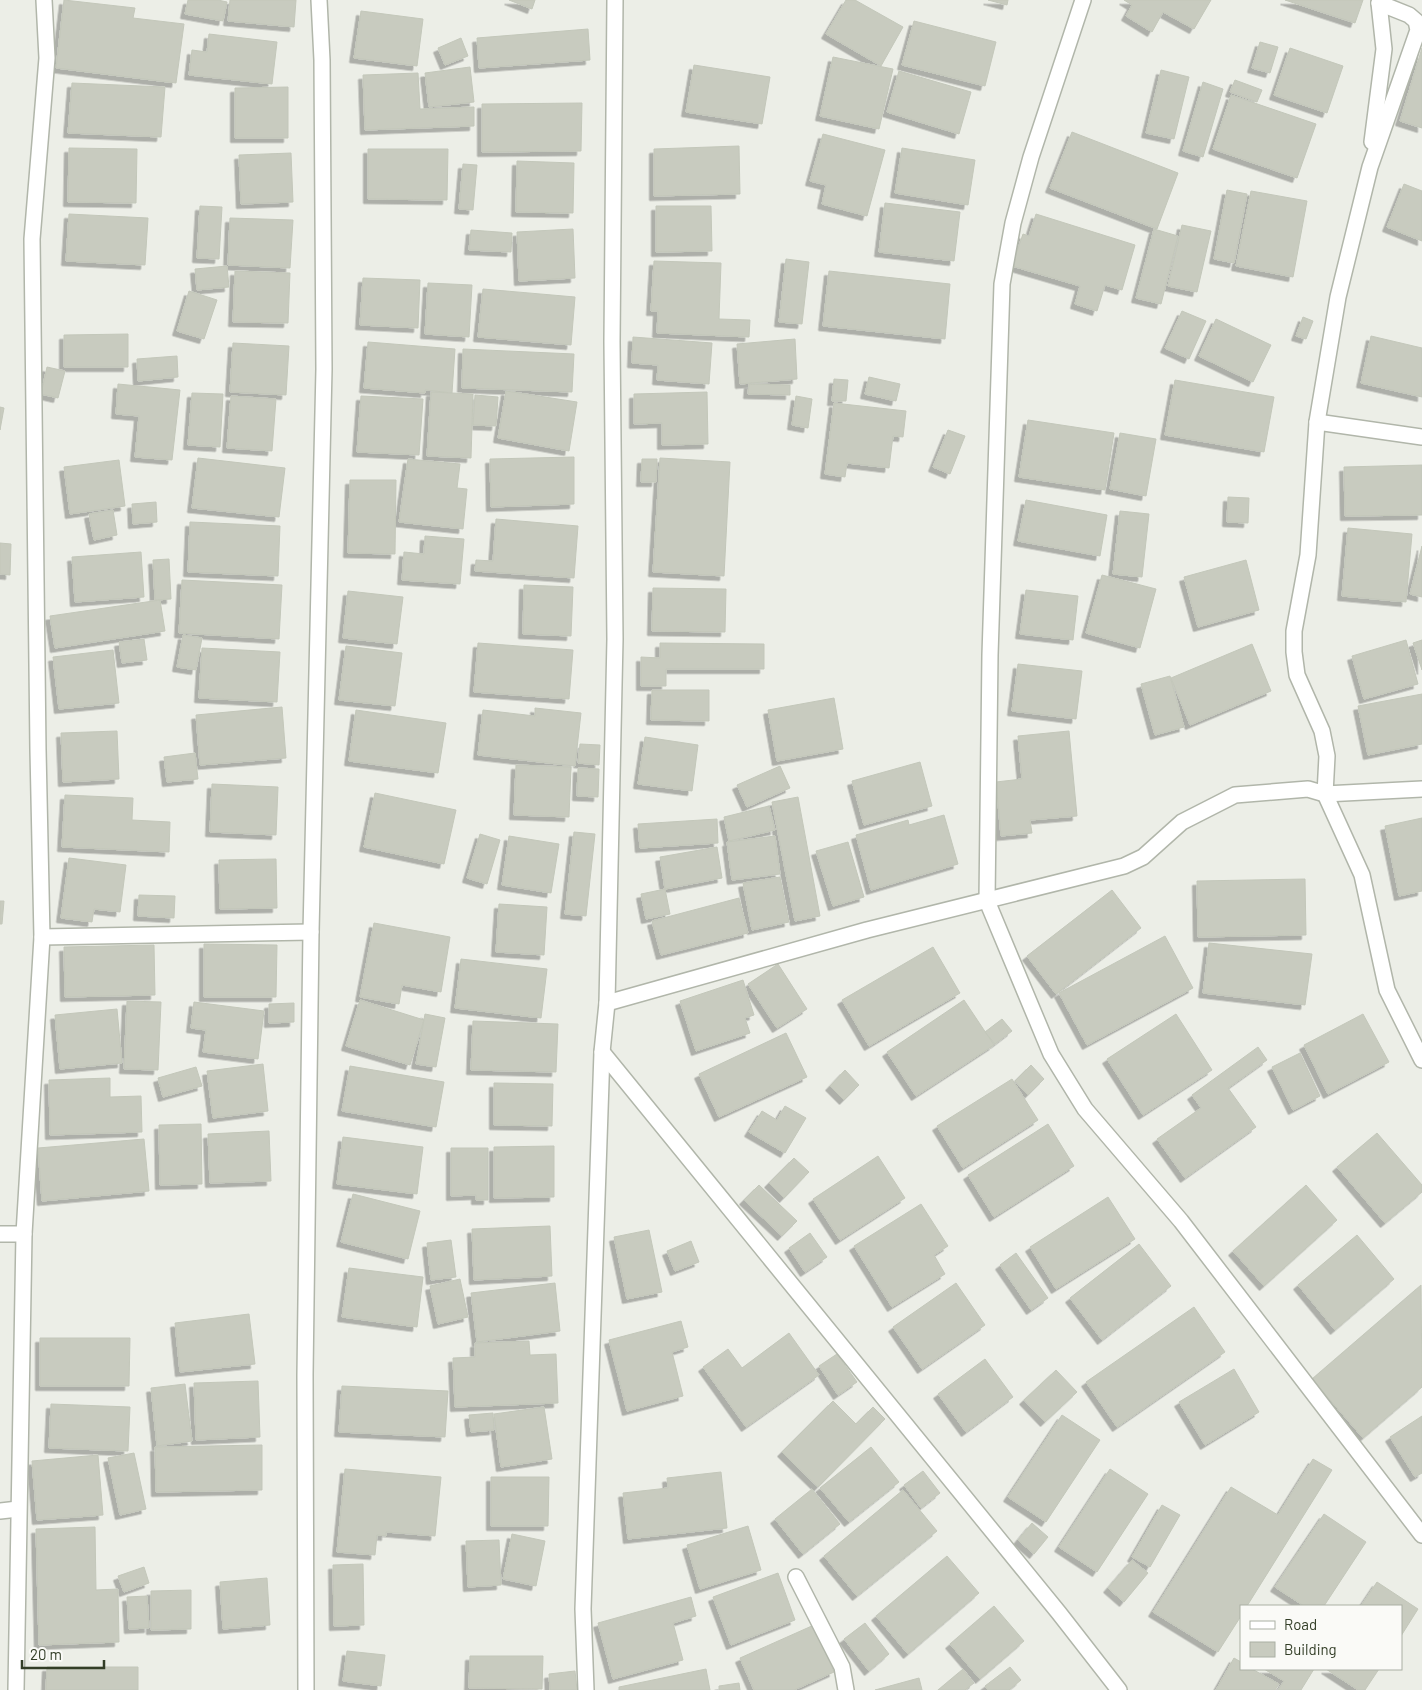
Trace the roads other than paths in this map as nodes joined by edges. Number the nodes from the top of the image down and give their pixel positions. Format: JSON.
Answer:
{"nodes":[{"id":1,"x":44,"y":0,"type":"edge"},
{"id":2,"x":319,"y":0,"type":"edge"},
{"id":3,"x":615,"y":0,"type":"edge"},
{"id":4,"x":1083,"y":0,"type":"edge"},
{"id":5,"x":1380,"y":1,"type":"edge"},
{"id":6,"x":1370,"y":167,"type":"junction"},
{"id":7,"x":1317,"y":422,"type":"junction"},
{"id":8,"x":1422,"y":437,"type":"edge"},
{"id":9,"x":1422,"y":789,"type":"edge"},
{"id":10,"x":1325,"y":794,"type":"junction"},
{"id":11,"x":987,"y":901,"type":"junction"},
{"id":12,"x":311,"y":932,"type":"junction"},
{"id":13,"x":42,"y":937,"type":"junction"},
{"id":14,"x":607,"y":1003,"type":"junction"},
{"id":15,"x":602,"y":1052,"type":"junction"},
{"id":16,"x":1422,"y":1060,"type":"edge"},
{"id":17,"x":0,"y":1234,"type":"edge"},
{"id":18,"x":24,"y":1234,"type":"junction"},
{"id":19,"x":18,"y":1509,"type":"junction"},
{"id":20,"x":0,"y":1510,"type":"edge"},
{"id":21,"x":1422,"y":1535,"type":"edge"},
{"id":22,"x":796,"y":1577,"type":"dead end"},
{"id":23,"x":16,"y":1690,"type":"edge"},
{"id":24,"x":306,"y":1690,"type":"edge"},
{"id":25,"x":586,"y":1690,"type":"edge"},
{"id":26,"x":846,"y":1690,"type":"edge"},
{"id":27,"x":1120,"y":1690,"type":"edge"}],
"edges":[{"from":1,"to":13,"type":"street"},
{"from":2,"to":12,"type":"street"},
{"from":3,"to":14,"type":"street"},
{"from":4,"to":11,"type":"street"},
{"from":5,"to":6,"type":"street"},
{"from":5,"to":6,"type":"street"},
{"from":6,"to":7,"type":"street"},
{"from":7,"to":8,"type":"street"},
{"from":7,"to":10,"type":"street"},
{"from":9,"to":10,"type":"street"},
{"from":10,"to":11,"type":"street"},
{"from":10,"to":16,"type":"street"},
{"from":11,"to":14,"type":"street"},
{"from":11,"to":21,"type":"street"},
{"from":12,"to":13,"type":"street"},
{"from":12,"to":24,"type":"street"},
{"from":13,"to":18,"type":"street"},
{"from":14,"to":15,"type":"street"},
{"from":15,"to":25,"type":"street"},
{"from":15,"to":27,"type":"street"},
{"from":17,"to":18,"type":"street"},
{"from":18,"to":19,"type":"street"},
{"from":19,"to":20,"type":"street"},
{"from":19,"to":23,"type":"street"},
{"from":22,"to":26,"type":"street"}]}
